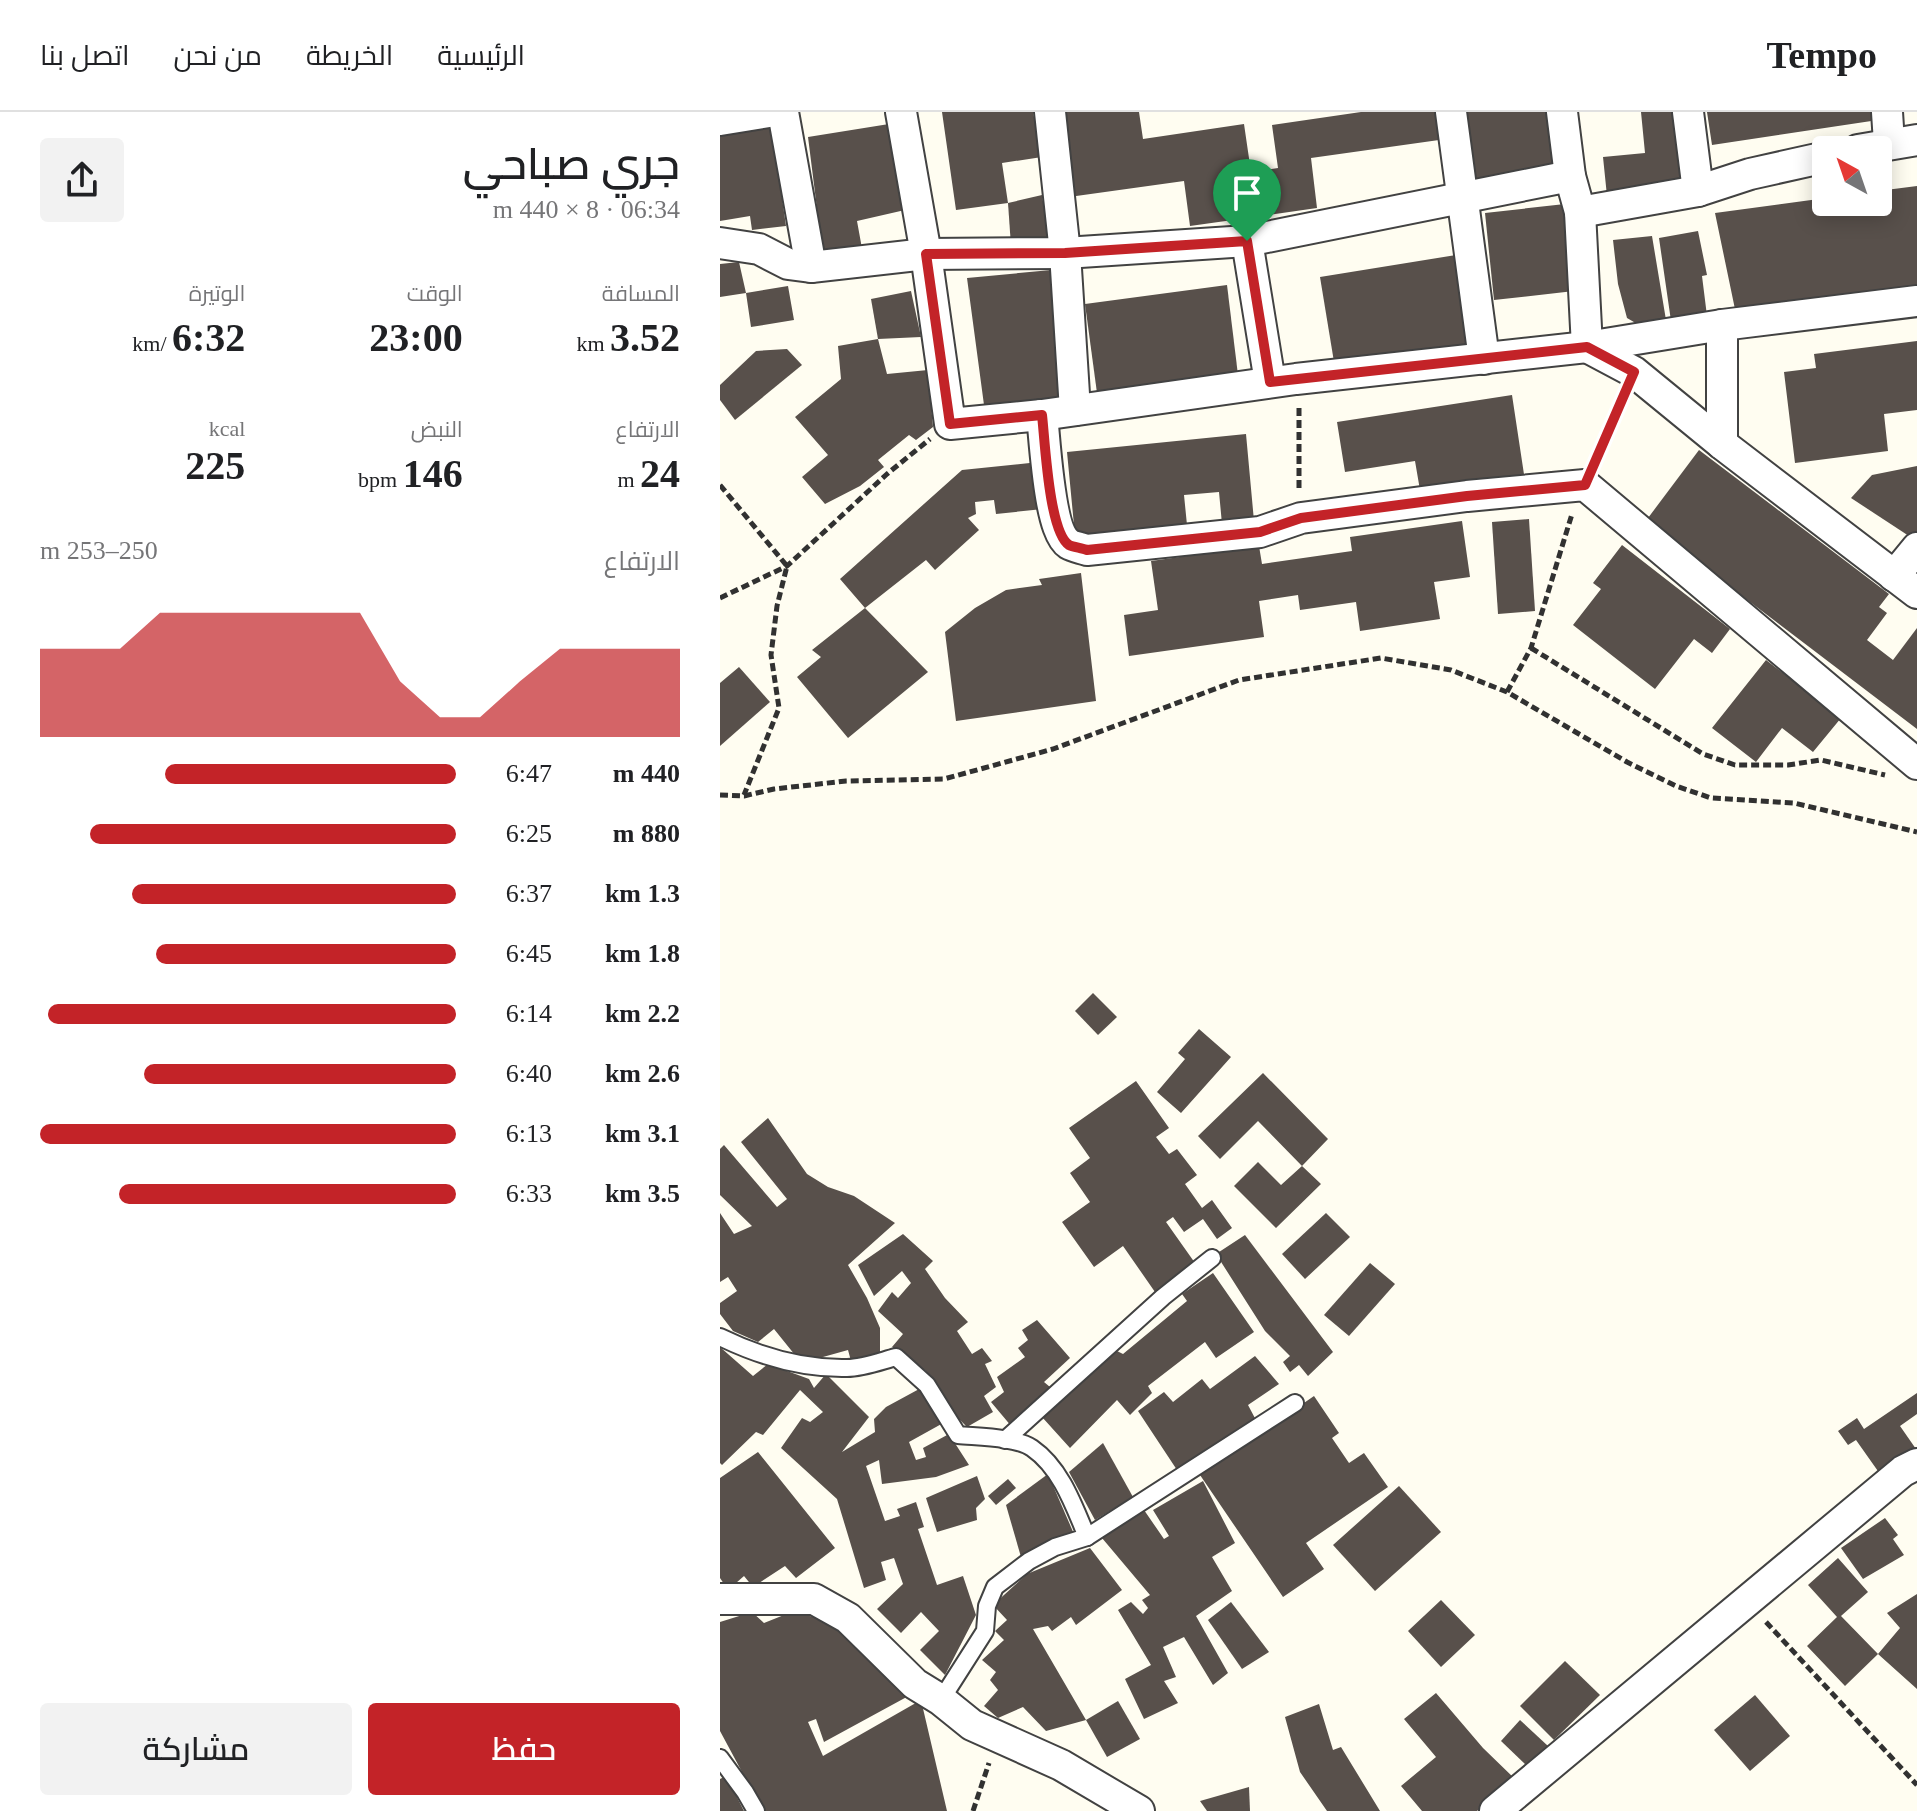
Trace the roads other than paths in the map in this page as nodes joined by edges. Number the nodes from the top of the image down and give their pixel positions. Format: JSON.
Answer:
{"nodes":[{"id":1,"x":769,"y":112,"type":"edge"},
{"id":2,"x":783,"y":112,"type":"edge"},
{"id":3,"x":901,"y":112,"type":"edge"},
{"id":4,"x":1050,"y":112,"type":"edge"},
{"id":5,"x":1451,"y":112,"type":"edge"},
{"id":6,"x":1562,"y":112,"type":"edge"},
{"id":7,"x":1688,"y":112,"type":"edge"},
{"id":8,"x":1887,"y":112,"type":"edge"},
{"id":9,"x":720,"y":120,"type":"edge"},
{"id":10,"x":1903,"y":141,"type":"edge"},
{"id":11,"x":1812,"y":160,"type":"edge"},
{"id":12,"x":1570,"y":176,"type":"junction"},
{"id":13,"x":1698,"y":191,"type":"junction"},
{"id":14,"x":1461,"y":198,"type":"junction"},
{"id":15,"x":1580,"y":212,"type":"junction"},
{"id":16,"x":1247,"y":241,"type":"junction"},
{"id":17,"x":720,"y":243,"type":"edge"},
{"id":18,"x":1065,"y":253,"type":"junction"},
{"id":19,"x":926,"y":254,"type":"junction"},
{"id":20,"x":811,"y":267,"type":"junction"},
{"id":21,"x":1917,"y":301,"type":"edge"},
{"id":22,"x":1722,"y":325,"type":"junction"},
{"id":23,"x":1587,"y":347,"type":"junction"},
{"id":24,"x":1484,"y":359,"type":"junction"},
{"id":25,"x":1283,"y":381,"type":"junction"},
{"id":26,"x":1075,"y":410,"type":"junction"},
{"id":27,"x":1042,"y":415,"type":"junction"},
{"id":28,"x":1722,"y":444,"type":"junction"},
{"id":29,"x":1917,"y":548,"type":"edge"},
{"id":30,"x":1906,"y":585,"type":"edge"},
{"id":31,"x":1903,"y":770,"type":"edge"},
{"id":32,"x":1212,"y":1258,"type":"dead end"},
{"id":33,"x":720,"y":1337,"type":"edge"},
{"id":34,"x":1295,"y":1403,"type":"dead end"},
{"id":35,"x":1005,"y":1440,"type":"junction"},
{"id":36,"x":1917,"y":1464,"type":"edge"},
{"id":37,"x":1087,"y":1537,"type":"junction"},
{"id":38,"x":720,"y":1599,"type":"edge"},
{"id":39,"x":941,"y":1700,"type":"junction"},
{"id":40,"x":720,"y":1758,"type":"edge"},
{"id":41,"x":756,"y":1811,"type":"edge"},
{"id":42,"x":1139,"y":1811,"type":"edge"},
{"id":43,"x":1495,"y":1811,"type":"edge"}],
"edges":[{"from":1,"to":9,"type":"street"},
{"from":2,"to":20,"type":"street"},
{"from":3,"to":19,"type":"street"},
{"from":4,"to":18,"type":"street"},
{"from":5,"to":14,"type":"street"},
{"from":6,"to":12,"type":"street"},
{"from":7,"to":13,"type":"street"},
{"from":8,"to":10,"type":"street"},
{"from":11,"to":13,"type":"street"},
{"from":12,"to":14,"type":"street"},
{"from":12,"to":15,"type":"street"},
{"from":13,"to":15,"type":"street"},
{"from":14,"to":16,"type":"street"},
{"from":14,"to":24,"type":"street"},
{"from":15,"to":23,"type":"street"},
{"from":16,"to":18,"type":"street"},
{"from":16,"to":25,"type":"street"},
{"from":17,"to":20,"type":"street"},
{"from":18,"to":19,"type":"street"},
{"from":18,"to":26,"type":"street"},
{"from":19,"to":20,"type":"street"},
{"from":19,"to":27,"type":"street"},
{"from":21,"to":22,"type":"street"},
{"from":22,"to":23,"type":"street"},
{"from":22,"to":28,"type":"street"},
{"from":23,"to":24,"type":"street"},
{"from":23,"to":28,"type":"street"},
{"from":24,"to":25,"type":"street"},
{"from":25,"to":26,"type":"street"},
{"from":26,"to":27,"type":"street"},
{"from":27,"to":31,"type":"street"},
{"from":28,"to":30,"type":"street"},
{"from":29,"to":30,"type":"street"},
{"from":32,"to":35,"type":"lane"},
{"from":33,"to":35,"type":"lane"},
{"from":34,"to":37,"type":"lane"},
{"from":35,"to":37,"type":"lane"},
{"from":36,"to":43,"type":"street"},
{"from":37,"to":39,"type":"lane"},
{"from":38,"to":39,"type":"street"},
{"from":39,"to":42,"type":"street"},
{"from":40,"to":41,"type":"lane"}]}
